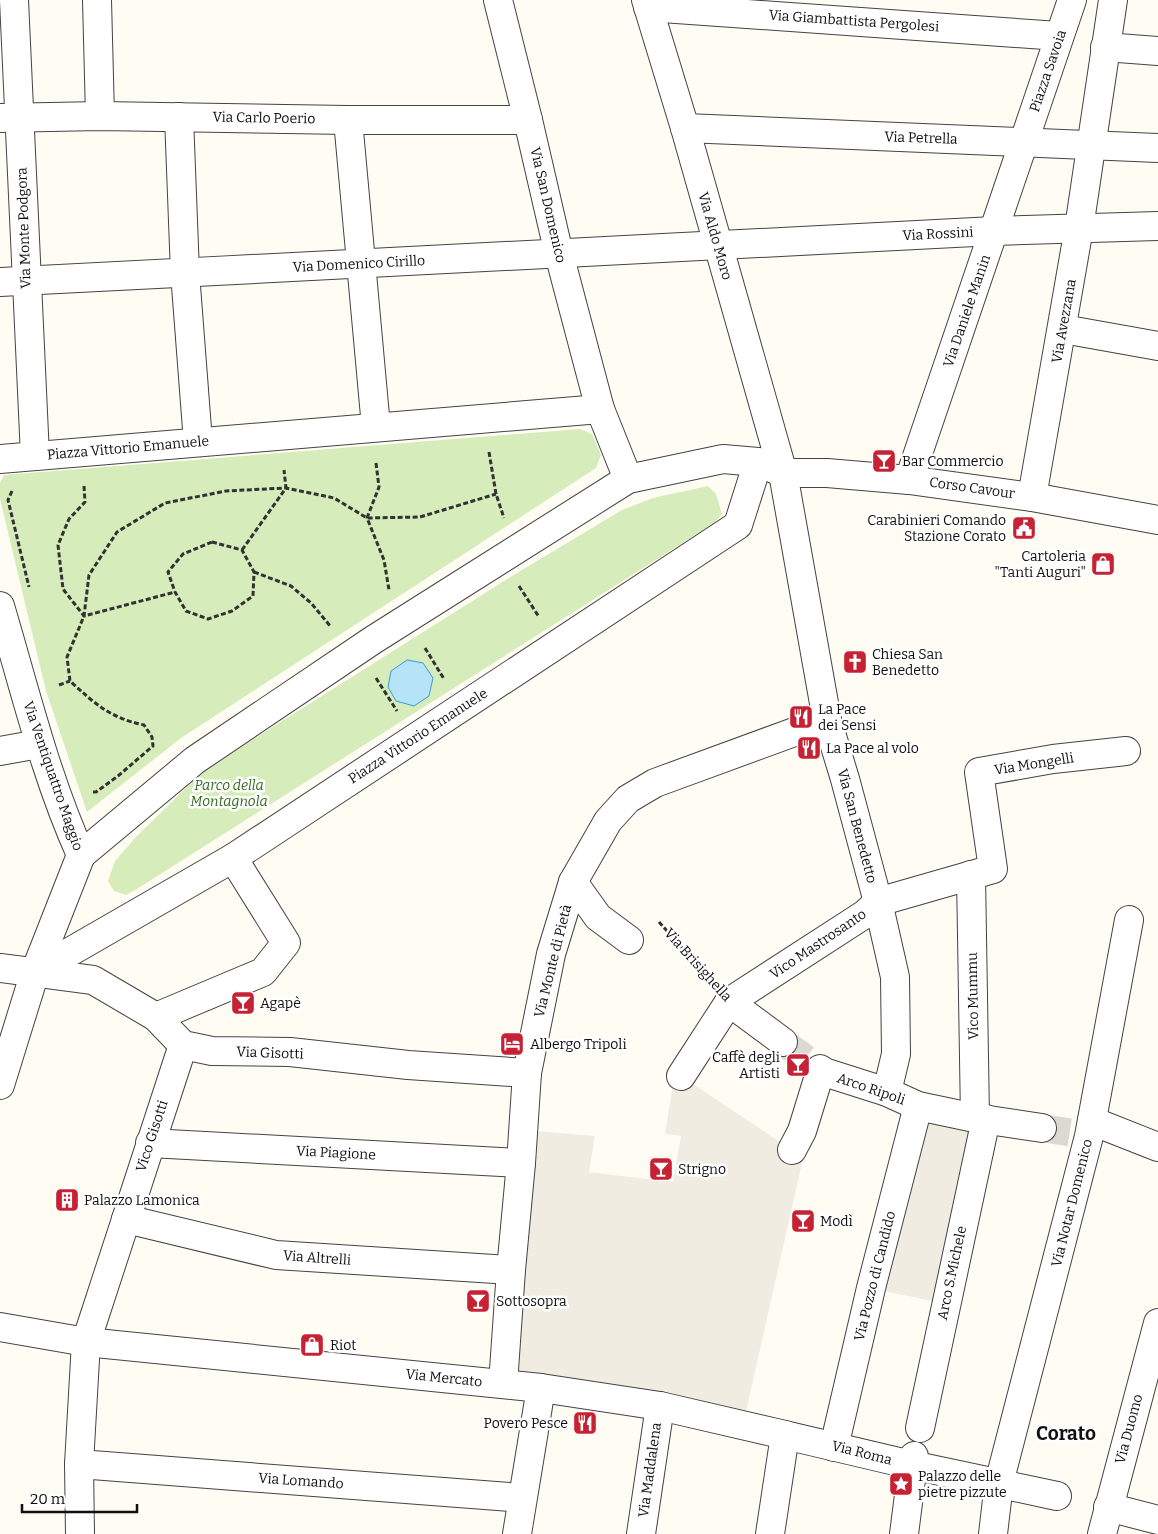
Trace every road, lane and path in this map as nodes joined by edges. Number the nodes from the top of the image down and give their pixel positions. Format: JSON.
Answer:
{"nodes":[{"id":1,"x":14,"y":0,"type":"edge"},
{"id":2,"x":98,"y":0,"type":"edge"},
{"id":3,"x":498,"y":0,"type":"edge"},
{"id":4,"x":1072,"y":0,"type":"edge"},
{"id":5,"x":1113,"y":0,"type":"edge"},
{"id":6,"x":647,"y":3,"type":"edge"},
{"id":7,"x":1059,"y":36,"type":"junction"},
{"id":8,"x":1105,"y":47,"type":"junction"},
{"id":9,"x":1158,"y":51,"type":"edge"},
{"id":10,"x":100,"y":116,"type":"junction"},
{"id":11,"x":179,"y":117,"type":"junction"},
{"id":12,"x":10,"y":118,"type":"edge"},
{"id":13,"x":348,"y":120,"type":"junction"},
{"id":14,"x":528,"y":120,"type":"junction"},
{"id":15,"x":685,"y":128,"type":"junction"},
{"id":16,"x":1024,"y":142,"type":"junction"},
{"id":17,"x":1092,"y":145,"type":"junction"},
{"id":18,"x":1158,"y":148,"type":"edge"},
{"id":19,"x":1158,"y":226,"type":"edge"},
{"id":20,"x":1080,"y":228,"type":"junction"},
{"id":21,"x":994,"y":231,"type":"junction"},
{"id":22,"x":718,"y":246,"type":"junction"},
{"id":23,"x":559,"y":254,"type":"junction"},
{"id":24,"x":360,"y":263,"type":"junction"},
{"id":25,"x":185,"y":273,"type":"junction"},
{"id":26,"x":13,"y":282,"type":"edge"},
{"id":27,"x":1063,"y":329,"type":"junction"},
{"id":28,"x":1158,"y":346,"type":"edge"},
{"id":29,"x":600,"y":409,"type":"junction"},
{"id":30,"x":376,"y":426,"type":"junction"},
{"id":31,"x":198,"y":442,"type":"junction"},
{"id":32,"x":488,"y":444,"type":"dead end"},
{"id":33,"x":34,"y":456,"type":"junction"},
{"id":34,"x":375,"y":457,"type":"dead end"},
{"id":35,"x":0,"y":459,"type":"edge"},
{"id":36,"x":758,"y":462,"type":"junction"},
{"id":37,"x":284,"y":465,"type":"dead end"},
{"id":38,"x":783,"y":473,"type":"junction"},
{"id":39,"x":628,"y":479,"type":"junction"},
{"id":40,"x":83,"y":480,"type":"dead end"},
{"id":41,"x":909,"y":480,"type":"junction"},
{"id":42,"x":14,"y":486,"type":"dead end"},
{"id":43,"x":286,"y":488,"type":"junction"},
{"id":44,"x":496,"y":494,"type":"junction"},
{"id":45,"x":1032,"y":497,"type":"junction"},
{"id":46,"x":512,"y":514,"type":"dead end"},
{"id":47,"x":366,"y":518,"type":"junction"},
{"id":48,"x":1158,"y":520,"type":"edge"},
{"id":49,"x":242,"y":550,"type":"junction"},
{"id":50,"x":254,"y":572,"type":"junction"},
{"id":51,"x":516,"y":581,"type":"dead end"},
{"id":52,"x":397,"y":586,"type":"dead end"},
{"id":53,"x":175,"y":592,"type":"junction"},
{"id":54,"x":31,"y":594,"type":"dead end"},
{"id":55,"x":0,"y":606,"type":"edge"},
{"id":56,"x":84,"y":616,"type":"junction"},
{"id":57,"x":540,"y":618,"type":"dead end"},
{"id":58,"x":339,"y":622,"type":"dead end"},
{"id":59,"x":421,"y":641,"type":"dead end"},
{"id":60,"x":6,"y":645,"type":"edge"},
{"id":61,"x":372,"y":671,"type":"dead end"},
{"id":62,"x":444,"y":680,"type":"dead end"},
{"id":63,"x":401,"y":718,"type":"dead end"},
{"id":64,"x":827,"y":720,"type":"junction"},
{"id":65,"x":39,"y":744,"type":"junction"},
{"id":66,"x":0,"y":751,"type":"edge"},
{"id":67,"x":1126,"y":751,"type":"dead end"},
{"id":68,"x":89,"y":792,"type":"dead end"},
{"id":69,"x":81,"y":855,"type":"junction"},
{"id":70,"x":233,"y":858,"type":"junction"},
{"id":71,"x":982,"y":872,"type":"junction"},
{"id":72,"x":573,"y":882,"type":"junction"},
{"id":73,"x":878,"y":902,"type":"junction"},
{"id":74,"x":1129,"y":920,"type":"dead end"},
{"id":75,"x":629,"y":940,"type":"joint"},
{"id":76,"x":0,"y":968,"type":"edge"},
{"id":77,"x":35,"y":972,"type":"junction"},
{"id":78,"x":729,"y":1002,"type":"junction"},
{"id":79,"x":156,"y":1017,"type":"junction"},
{"id":80,"x":783,"y":1042,"type":"tunnel mouth"},
{"id":81,"x":183,"y":1045,"type":"junction"},
{"id":82,"x":527,"y":1073,"type":"junction"},
{"id":83,"x":681,"y":1076,"type":"dead end"},
{"id":84,"x":0,"y":1085,"type":"edge"},
{"id":85,"x":887,"y":1092,"type":"junction"},
{"id":86,"x":918,"y":1106,"type":"junction"},
{"id":87,"x":980,"y":1119,"type":"junction"},
{"id":88,"x":1042,"y":1128,"type":"tunnel mouth"},
{"id":89,"x":1087,"y":1130,"type":"junction"},
{"id":90,"x":150,"y":1143,"type":"junction"},
{"id":91,"x":1158,"y":1147,"type":"edge"},
{"id":92,"x":792,"y":1150,"type":"dead end"},
{"id":93,"x":522,"y":1163,"type":"junction"},
{"id":94,"x":126,"y":1220,"type":"junction"},
{"id":95,"x":511,"y":1270,"type":"junction"},
{"id":96,"x":1158,"y":1323,"type":"edge"},
{"id":97,"x":0,"y":1327,"type":"edge"},
{"id":98,"x":86,"y":1342,"type":"junction"},
{"id":99,"x":503,"y":1384,"type":"junction"},
{"id":100,"x":541,"y":1388,"type":"junction"},
{"id":101,"x":660,"y":1406,"type":"junction"},
{"id":102,"x":920,"y":1428,"type":"dead end"},
{"id":103,"x":785,"y":1434,"type":"junction"},
{"id":104,"x":834,"y":1447,"type":"junction"},
{"id":105,"x":913,"y":1460,"type":"junction"},
{"id":106,"x":79,"y":1464,"type":"junction"},
{"id":107,"x":999,"y":1483,"type":"junction"},
{"id":108,"x":1057,"y":1496,"type":"dead end"},
{"id":109,"x":522,"y":1498,"type":"junction"},
{"id":110,"x":1108,"y":1507,"type":"junction"},
{"id":111,"x":1158,"y":1520,"type":"edge"},
{"id":112,"x":80,"y":1534,"type":"edge"},
{"id":113,"x":517,"y":1534,"type":"edge"},
{"id":114,"x":641,"y":1534,"type":"edge"},
{"id":115,"x":770,"y":1534,"type":"edge"},
{"id":116,"x":904,"y":1534,"type":"edge"},
{"id":117,"x":993,"y":1534,"type":"edge"},
{"id":118,"x":1102,"y":1534,"type":"edge"}],
"edges":[{"from":1,"to":12,"type":"street","name":"Via Monte Podgora"},
{"from":2,"to":10,"type":"street"},
{"from":3,"to":14,"type":"street","name":"Via San Domenico"},
{"from":4,"to":7,"type":"street","name":"Piazza Savoia"},
{"from":5,"to":8,"type":"street"},
{"from":6,"to":7,"type":"street","name":"Via Giambattista Pergolesi"},
{"from":6,"to":15,"type":"street","name":"Via Aldo Moro"},
{"from":7,"to":16,"type":"street","name":"Piazza Savoia"},
{"from":8,"to":9,"type":"street"},
{"from":8,"to":17,"type":"street"},
{"from":10,"to":11,"type":"street","name":"Via Carlo Poerio"},
{"from":10,"to":12,"type":"street","name":"Via Carlo Poerio"},
{"from":11,"to":13,"type":"street","name":"Via Carlo Poerio"},
{"from":11,"to":25,"type":"street"},
{"from":12,"to":26,"type":"street","name":"Via Monte Podgora"},
{"from":13,"to":14,"type":"street","name":"Via Carlo Poerio"},
{"from":13,"to":24,"type":"street"},
{"from":14,"to":23,"type":"street","name":"Via San Domenico"},
{"from":15,"to":16,"type":"street","name":"Via Petrella"},
{"from":15,"to":22,"type":"street","name":"Via Aldo Moro"},
{"from":16,"to":17,"type":"street","name":"Via Petrella"},
{"from":16,"to":21,"type":"street","name":"Via Daniele Manin"},
{"from":17,"to":18,"type":"street","name":"Via Petrella"},
{"from":17,"to":20,"type":"street","name":"Via Avezzana"},
{"from":19,"to":20,"type":"street","name":"Via Rossini"},
{"from":20,"to":21,"type":"street","name":"Via Rossini"},
{"from":20,"to":27,"type":"street","name":"Via Avezzana"},
{"from":21,"to":22,"type":"street","name":"Via Rossini"},
{"from":21,"to":41,"type":"street","name":"Via Daniele Manin"},
{"from":22,"to":23,"type":"street","name":"Via Domenico Cirillo"},
{"from":22,"to":38,"type":"street","name":"Via Aldo Moro"},
{"from":23,"to":24,"type":"street","name":"Via Domenico Cirillo"},
{"from":23,"to":29,"type":"street","name":"Via San Domenico"},
{"from":24,"to":25,"type":"street","name":"Via Domenico Cirillo"},
{"from":24,"to":30,"type":"street"},
{"from":25,"to":26,"type":"street","name":"Via Domenico Cirillo"},
{"from":25,"to":31,"type":"street"},
{"from":26,"to":33,"type":"street","name":"Via Monte Podgora"},
{"from":27,"to":28,"type":"street"},
{"from":27,"to":45,"type":"street","name":"Via Avezzana"},
{"from":29,"to":30,"type":"street","name":"Piazza Vittorio Emanuele"},
{"from":29,"to":39,"type":"street"},
{"from":30,"to":31,"type":"street","name":"Piazza Vittorio Emanuele"},
{"from":31,"to":33,"type":"street","name":"Piazza Vittorio Emanuele"},
{"from":32,"to":44,"type":"path"},
{"from":33,"to":35,"type":"street","name":"Piazza Vittorio Emanuele"},
{"from":34,"to":47,"type":"path"},
{"from":36,"to":38,"type":"street"},
{"from":36,"to":39,"type":"street"},
{"from":36,"to":70,"type":"street","name":"Piazza Vittorio Emanuele"},
{"from":37,"to":43,"type":"path"},
{"from":38,"to":41,"type":"street","name":"Corso Cavour"},
{"from":38,"to":64,"type":"street","name":"Via San Benedetto"},
{"from":39,"to":69,"type":"street"},
{"from":40,"to":56,"type":"path"},
{"from":41,"to":45,"type":"street","name":"Corso Cavour"},
{"from":42,"to":54,"type":"path"},
{"from":43,"to":47,"type":"path"},
{"from":43,"to":49,"type":"path"},
{"from":43,"to":56,"type":"path"},
{"from":44,"to":46,"type":"path"},
{"from":44,"to":47,"type":"path"},
{"from":45,"to":48,"type":"street","name":"Corso Cavour"},
{"from":47,"to":52,"type":"path"},
{"from":49,"to":50,"type":"path"},
{"from":49,"to":53,"type":"path"},
{"from":50,"to":53,"type":"path"},
{"from":50,"to":58,"type":"path"},
{"from":51,"to":57,"type":"path"},
{"from":53,"to":56,"type":"path"},
{"from":55,"to":60,"type":"street","name":"Via Ventiquattro Maggio"},
{"from":56,"to":68,"type":"path"},
{"from":59,"to":62,"type":"path"},
{"from":60,"to":65,"type":"street","name":"Via Ventiquattro Maggio"},
{"from":61,"to":63,"type":"path"},
{"from":64,"to":72,"type":"street","name":"Via Monte di Pietà"},
{"from":64,"to":73,"type":"street","name":"Via San Benedetto"},
{"from":65,"to":66,"type":"street"},
{"from":65,"to":69,"type":"street","name":"Via Ventiquattro Maggio"},
{"from":67,"to":71,"type":"street","name":"Via Mongelli"},
{"from":69,"to":77,"type":"street","name":"Via Ventiquattro Maggio"},
{"from":70,"to":77,"type":"street","name":"Piazza Vittorio Emanuele"},
{"from":70,"to":79,"type":"street"},
{"from":71,"to":73,"type":"street","name":"Vico Mastrosanto"},
{"from":71,"to":87,"type":"street","name":"Vico Mummu"},
{"from":72,"to":75,"type":"street"},
{"from":72,"to":82,"type":"street","name":"Via Monte di Pietà"},
{"from":73,"to":78,"type":"street","name":"Vico Mastrosanto"},
{"from":73,"to":85,"type":"street","name":"Via San Benedetto"},
{"from":74,"to":89,"type":"street","name":"Via Notar Domenico"},
{"from":75,"to":78,"type":"path","name":"Via Brisighella"},
{"from":76,"to":77,"type":"street"},
{"from":77,"to":79,"type":"street"},
{"from":77,"to":84,"type":"street","name":"Via Ventiquattro Maggio"},
{"from":78,"to":80,"type":"street","name":"Via Brisighella"},
{"from":78,"to":83,"type":"street","name":"Vico Mastrosanto"},
{"from":79,"to":81,"type":"street"},
{"from":81,"to":82,"type":"street","name":"Via Gisotti"},
{"from":81,"to":90,"type":"street","name":"Vico Gisotti"},
{"from":82,"to":93,"type":"street","name":"Via Monte di Pietà"},
{"from":85,"to":86,"type":"street","name":"Arco Ripoli"},
{"from":85,"to":92,"type":"street","name":"Arco Ripoli"},
{"from":86,"to":87,"type":"street","name":"Arco Ripoli"},
{"from":86,"to":104,"type":"street","name":"Via Pozzo di Candido"},
{"from":87,"to":88,"type":"street"},
{"from":87,"to":102,"type":"street","name":"Arco S.Michele"},
{"from":89,"to":91,"type":"street"},
{"from":89,"to":107,"type":"street","name":"Via Notar Domenico"},
{"from":90,"to":93,"type":"street","name":"Via Piagione"},
{"from":90,"to":94,"type":"street","name":"Vico Gisotti"},
{"from":93,"to":95,"type":"street","name":"Via Monte di Pietà"},
{"from":94,"to":95,"type":"street","name":"Via Altrelli"},
{"from":94,"to":98,"type":"street","name":"Vico Gisotti"},
{"from":95,"to":99,"type":"street","name":"Via Monte di Pietà"},
{"from":96,"to":110,"type":"street","name":"Via Duomo"},
{"from":97,"to":98,"type":"street","name":"Via Mercato"},
{"from":98,"to":99,"type":"street","name":"Via Mercato"},
{"from":98,"to":106,"type":"street","name":"Vico Gisotti"},
{"from":99,"to":100,"type":"street","name":"Via Mercato"},
{"from":100,"to":101,"type":"street","name":"Via Mercato"},
{"from":100,"to":109,"type":"street"},
{"from":101,"to":103,"type":"street","name":"Via Mercato"},
{"from":101,"to":114,"type":"street","name":"Via Maddalena"},
{"from":103,"to":104,"type":"street","name":"Via Roma"},
{"from":103,"to":115,"type":"street"},
{"from":104,"to":105,"type":"street","name":"Via Roma"},
{"from":105,"to":107,"type":"street","name":"Via Roma"},
{"from":105,"to":116,"type":"street"},
{"from":106,"to":109,"type":"street","name":"Via Lomando"},
{"from":106,"to":112,"type":"street","name":"Vico Gisotti"},
{"from":107,"to":108,"type":"street","name":"Via Roma"},
{"from":107,"to":117,"type":"street","name":"Via Notar Domenico"},
{"from":109,"to":113,"type":"street"},
{"from":110,"to":111,"type":"street"},
{"from":110,"to":118,"type":"street","name":"Via Duomo"}]}
